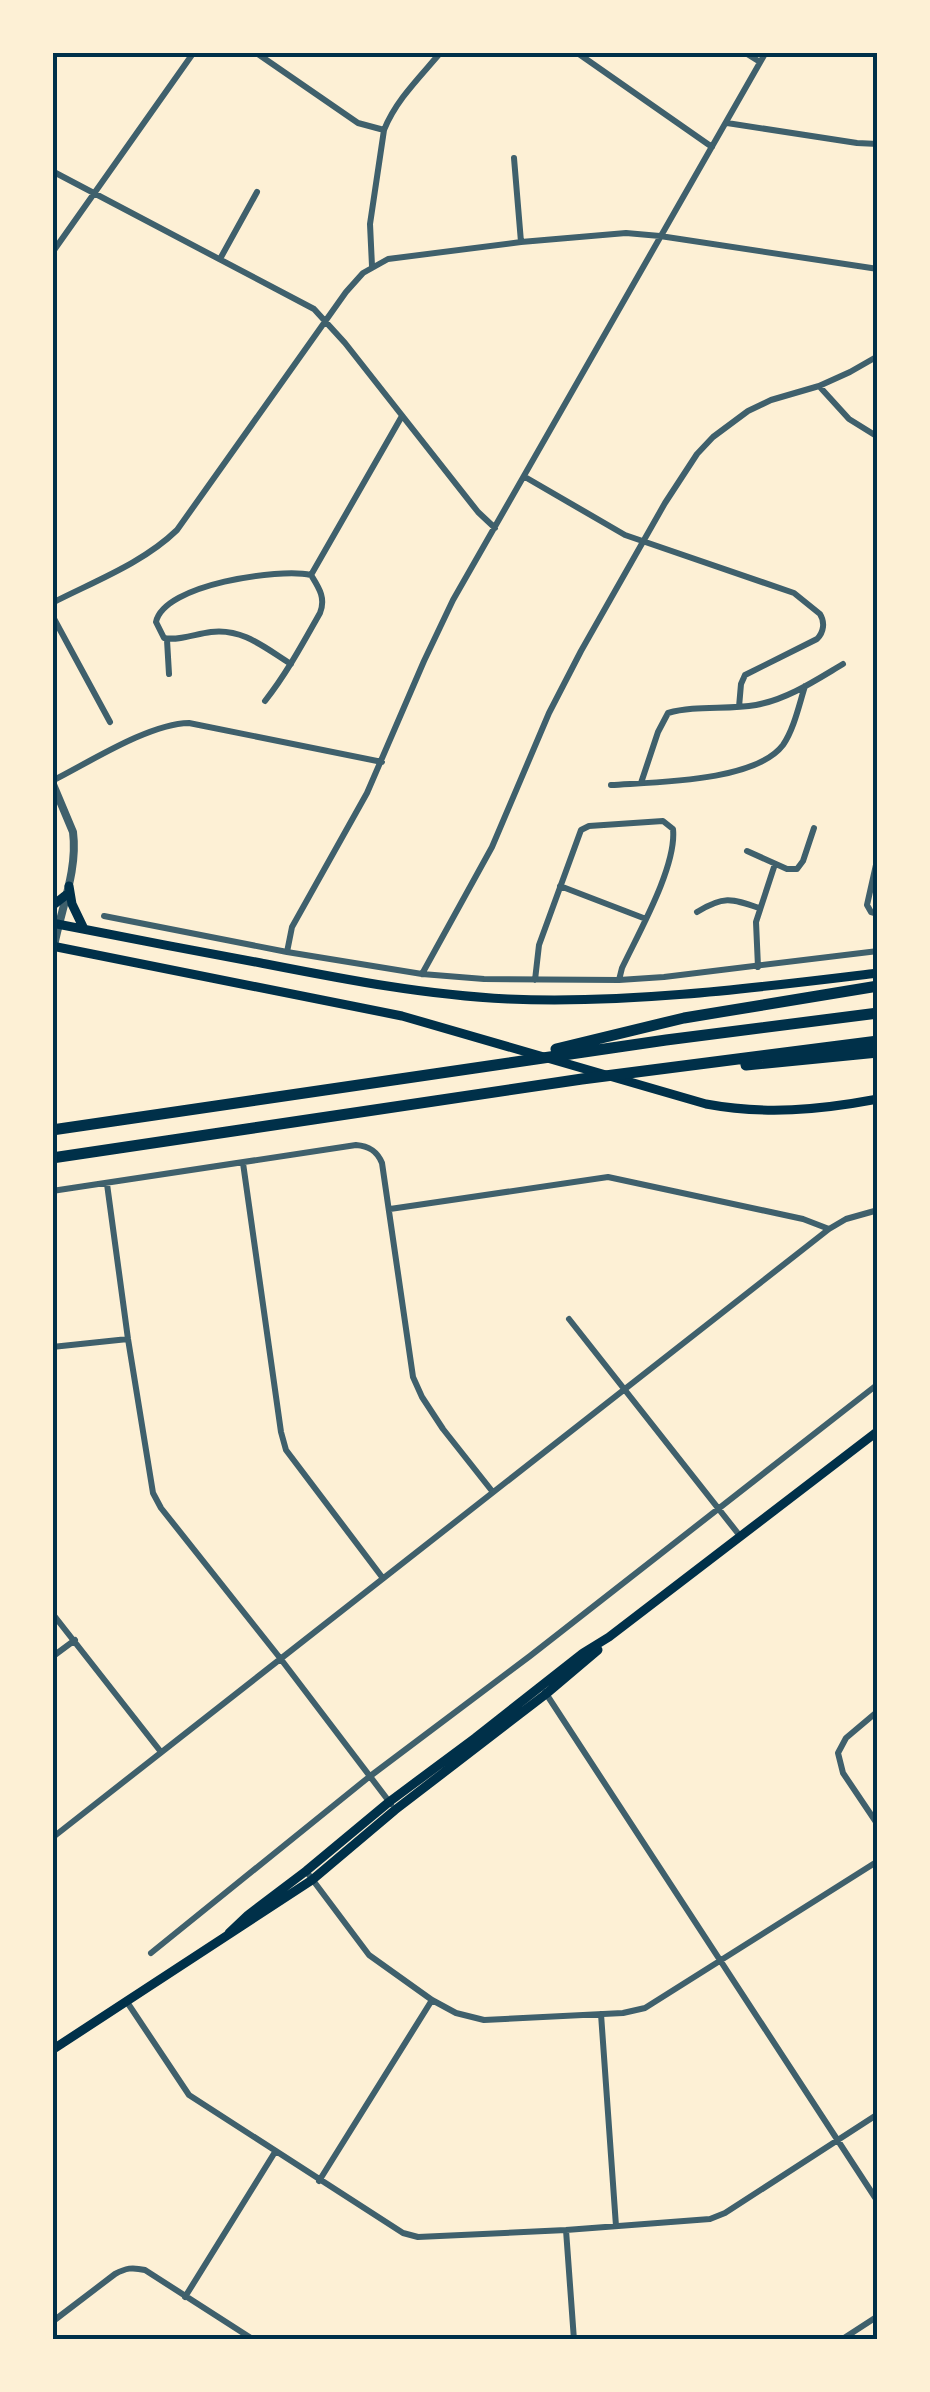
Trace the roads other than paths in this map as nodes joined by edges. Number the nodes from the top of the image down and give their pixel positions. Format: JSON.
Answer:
{"nodes":[{"id":1,"x":194,"y":52,"type":"edge"},
{"id":2,"x":255,"y":52,"type":"edge"},
{"id":3,"x":442,"y":52,"type":"edge"},
{"id":4,"x":744,"y":52,"type":"edge"},
{"id":5,"x":766,"y":52,"type":"edge"},
{"id":6,"x":582,"y":54,"type":"edge"},
{"id":7,"x":761,"y":63,"type":"junction"},
{"id":8,"x":727,"y":123,"type":"junction"},
{"id":9,"x":384,"y":130,"type":"junction"},
{"id":10,"x":878,"y":144,"type":"edge"},
{"id":11,"x":712,"y":147,"type":"junction"},
{"id":12,"x":514,"y":158,"type":"dead end"},
{"id":13,"x":52,"y":171,"type":"edge"},
{"id":14,"x":256,"y":192,"type":"dead end"},
{"id":15,"x":94,"y":193,"type":"junction"},
{"id":16,"x":660,"y":236,"type":"junction"},
{"id":17,"x":521,"y":242,"type":"junction"},
{"id":18,"x":52,"y":253,"type":"edge"},
{"id":19,"x":220,"y":258,"type":"junction"},
{"id":20,"x":372,"y":266,"type":"junction"},
{"id":21,"x":878,"y":269,"type":"edge"},
{"id":22,"x":326,"y":320,"type":"junction"},
{"id":23,"x":878,"y":356,"type":"edge"},
{"id":24,"x":820,"y":386,"type":"junction"},
{"id":25,"x":402,"y":416,"type":"junction"},
{"id":26,"x":878,"y":437,"type":"edge"},
{"id":27,"x":525,"y":477,"type":"junction"},
{"id":28,"x":495,"y":528,"type":"junction"},
{"id":29,"x":642,"y":542,"type":"junction"},
{"id":30,"x":312,"y":575,"type":"junction"},
{"id":31,"x":52,"y":603,"type":"edge"},
{"id":32,"x":52,"y":614,"type":"edge"},
{"id":33,"x":167,"y":640,"type":"junction"},
{"id":34,"x":291,"y":664,"type":"junction"},
{"id":35,"x":843,"y":664,"type":"dead end"},
{"id":36,"x":169,"y":674,"type":"dead end"},
{"id":37,"x":805,"y":686,"type":"junction"},
{"id":38,"x":264,"y":701,"type":"dead end"},
{"id":39,"x":739,"y":707,"type":"junction"},
{"id":40,"x":110,"y":722,"type":"dead end"},
{"id":41,"x":382,"y":762,"type":"junction"},
{"id":42,"x":52,"y":782,"type":"edge"},
{"id":43,"x":641,"y":783,"type":"junction"},
{"id":44,"x":611,"y":786,"type":"dead end"},
{"id":45,"x":814,"y":828,"type":"dead end"},
{"id":46,"x":747,"y":852,"type":"dead end"},
{"id":47,"x":878,"y":856,"type":"edge"},
{"id":48,"x":775,"y":864,"type":"junction"},
{"id":49,"x":560,"y":886,"type":"junction"},
{"id":50,"x":67,"y":891,"type":"junction"},
{"id":51,"x":52,"y":906,"type":"edge"},
{"id":52,"x":759,"y":908,"type":"junction"},
{"id":53,"x":697,"y":912,"type":"dead end"},
{"id":54,"x":878,"y":914,"type":"edge"},
{"id":55,"x":104,"y":916,"type":"dead end"},
{"id":56,"x":646,"y":919,"type":"junction"},
{"id":57,"x":55,"y":923,"type":"edge"},
{"id":58,"x":84,"y":929,"type":"junction"},
{"id":59,"x":53,"y":946,"type":"edge"},
{"id":60,"x":287,"y":952,"type":"junction"},
{"id":61,"x":878,"y":952,"type":"edge"},
{"id":62,"x":758,"y":966,"type":"junction"},
{"id":63,"x":878,"y":973,"type":"edge"},
{"id":64,"x":422,"y":974,"type":"junction"},
{"id":65,"x":535,"y":980,"type":"junction"},
{"id":66,"x":619,"y":980,"type":"junction"},
{"id":67,"x":878,"y":986,"type":"edge"},
{"id":68,"x":878,"y":1013,"type":"edge"},
{"id":69,"x":878,"y":1041,"type":"edge"},
{"id":70,"x":878,"y":1052,"type":"edge"},
{"id":71,"x":489,"y":1065,"type":"junction"},
{"id":72,"x":582,"y":1078,"type":"junction"},
{"id":73,"x":878,"y":1099,"type":"edge"},
{"id":74,"x":52,"y":1130,"type":"edge"},
{"id":75,"x":52,"y":1158,"type":"edge"},
{"id":76,"x":243,"y":1163,"type":"junction"},
{"id":77,"x":107,"y":1184,"type":"junction"},
{"id":78,"x":52,"y":1191,"type":"edge"},
{"id":79,"x":390,"y":1209,"type":"junction"},
{"id":80,"x":878,"y":1210,"type":"edge"},
{"id":81,"x":828,"y":1229,"type":"junction"},
{"id":82,"x":568,"y":1319,"type":"dead end"},
{"id":83,"x":128,"y":1339,"type":"junction"},
{"id":84,"x":52,"y":1347,"type":"edge"},
{"id":85,"x":878,"y":1384,"type":"edge"},
{"id":86,"x":626,"y":1390,"type":"junction"},
{"id":87,"x":878,"y":1431,"type":"edge"},
{"id":88,"x":492,"y":1491,"type":"junction"},
{"id":89,"x":720,"y":1509,"type":"junction"},
{"id":90,"x":740,"y":1536,"type":"junction"},
{"id":91,"x":382,"y":1578,"type":"junction"},
{"id":92,"x":52,"y":1613,"type":"edge"},
{"id":93,"x":74,"y":1640,"type":"junction"},
{"id":94,"x":52,"y":1657,"type":"edge"},
{"id":95,"x":280,"y":1658,"type":"junction"},
{"id":96,"x":544,"y":1690,"type":"junction"},
{"id":97,"x":878,"y":1711,"type":"edge"},
{"id":98,"x":162,"y":1752,"type":"junction"},
{"id":99,"x":369,"y":1778,"type":"junction"},
{"id":100,"x":392,"y":1806,"type":"junction"},
{"id":101,"x":878,"y":1825,"type":"edge"},
{"id":102,"x":52,"y":1838,"type":"edge"},
{"id":103,"x":878,"y":1861,"type":"edge"},
{"id":104,"x":309,"y":1875,"type":"junction"},
{"id":105,"x":150,"y":1953,"type":"dead end"},
{"id":106,"x":721,"y":1960,"type":"junction"},
{"id":107,"x":432,"y":2000,"type":"junction"},
{"id":108,"x":127,"y":2002,"type":"junction"},
{"id":109,"x":601,"y":2014,"type":"junction"},
{"id":110,"x":52,"y":2050,"type":"edge"},
{"id":111,"x":878,"y":2114,"type":"edge"},
{"id":112,"x":838,"y":2140,"type":"junction"},
{"id":113,"x":275,"y":2152,"type":"junction"},
{"id":114,"x":320,"y":2181,"type":"junction"},
{"id":115,"x":878,"y":2202,"type":"edge"},
{"id":116,"x":616,"y":2226,"type":"junction"},
{"id":117,"x":566,"y":2230,"type":"junction"},
{"id":118,"x":185,"y":2296,"type":"junction"},
{"id":119,"x":878,"y":2316,"type":"edge"},
{"id":120,"x":52,"y":2322,"type":"edge"},
{"id":121,"x":254,"y":2340,"type":"edge"},
{"id":122,"x":574,"y":2340,"type":"edge"},
{"id":123,"x":841,"y":2340,"type":"edge"}],
"edges":[{"from":1,"to":15,"type":"street"},
{"from":2,"to":9,"type":"street"},
{"from":3,"to":9,"type":"street"},
{"from":4,"to":7,"type":"street"},
{"from":5,"to":7,"type":"street"},
{"from":6,"to":11,"type":"street"},
{"from":7,"to":8,"type":"street"},
{"from":8,"to":10,"type":"street"},
{"from":8,"to":11,"type":"street"},
{"from":9,"to":20,"type":"street"},
{"from":11,"to":16,"type":"street"},
{"from":12,"to":17,"type":"street"},
{"from":13,"to":15,"type":"street"},
{"from":14,"to":19,"type":"street"},
{"from":15,"to":18,"type":"street"},
{"from":15,"to":19,"type":"street"},
{"from":16,"to":17,"type":"street"},
{"from":16,"to":21,"type":"street"},
{"from":16,"to":27,"type":"street"},
{"from":17,"to":20,"type":"street"},
{"from":19,"to":22,"type":"street"},
{"from":20,"to":22,"type":"street"},
{"from":22,"to":25,"type":"street"},
{"from":22,"to":31,"type":"street"},
{"from":23,"to":24,"type":"street"},
{"from":24,"to":26,"type":"street"},
{"from":24,"to":29,"type":"street"},
{"from":25,"to":28,"type":"street"},
{"from":25,"to":30,"type":"street"},
{"from":27,"to":28,"type":"street"},
{"from":27,"to":29,"type":"street"},
{"from":28,"to":41,"type":"street"},
{"from":29,"to":39,"type":"street"},
{"from":29,"to":64,"type":"street"},
{"from":30,"to":33,"type":"street"},
{"from":30,"to":34,"type":"street"},
{"from":32,"to":40,"type":"street"},
{"from":33,"to":34,"type":"street"},
{"from":33,"to":36,"type":"street"},
{"from":34,"to":38,"type":"street"},
{"from":35,"to":37,"type":"street"},
{"from":37,"to":39,"type":"street"},
{"from":37,"to":43,"type":"street"},
{"from":39,"to":43,"type":"street"},
{"from":41,"to":42,"type":"street"},
{"from":41,"to":60,"type":"street"},
{"from":42,"to":50,"type":"street"},
{"from":43,"to":44,"type":"street"},
{"from":45,"to":48,"type":"street"},
{"from":46,"to":48,"type":"street"},
{"from":47,"to":54,"type":"street"},
{"from":48,"to":52,"type":"street"},
{"from":49,"to":56,"type":"street"},
{"from":49,"to":56,"type":"street"},
{"from":49,"to":65,"type":"street"},
{"from":50,"to":51,"type":"main road"},
{"from":50,"to":57,"type":"street"},
{"from":50,"to":58,"type":"main road"},
{"from":52,"to":53,"type":"street"},
{"from":52,"to":62,"type":"street"},
{"from":55,"to":60,"type":"street"},
{"from":56,"to":66,"type":"street"},
{"from":57,"to":58,"type":"main road"},
{"from":57,"to":59,"type":"street"},
{"from":58,"to":63,"type":"main road"},
{"from":59,"to":73,"type":"main road"},
{"from":60,"to":64,"type":"street"},
{"from":61,"to":62,"type":"street"},
{"from":62,"to":66,"type":"street"},
{"from":64,"to":65,"type":"street"},
{"from":65,"to":66,"type":"street"},
{"from":67,"to":71,"type":"highway"},
{"from":68,"to":71,"type":"highway"},
{"from":69,"to":72,"type":"highway"},
{"from":70,"to":72,"type":"highway"},
{"from":71,"to":74,"type":"highway"},
{"from":72,"to":75,"type":"highway"},
{"from":76,"to":77,"type":"street"},
{"from":76,"to":79,"type":"street"},
{"from":76,"to":91,"type":"street"},
{"from":77,"to":78,"type":"street"},
{"from":77,"to":83,"type":"street"},
{"from":79,"to":81,"type":"street"},
{"from":79,"to":88,"type":"street"},
{"from":80,"to":81,"type":"street"},
{"from":81,"to":86,"type":"street"},
{"from":82,"to":86,"type":"street"},
{"from":83,"to":84,"type":"street"},
{"from":83,"to":95,"type":"street"},
{"from":85,"to":89,"type":"street"},
{"from":86,"to":88,"type":"street"},
{"from":86,"to":89,"type":"street"},
{"from":87,"to":90,"type":"main road"},
{"from":88,"to":91,"type":"street"},
{"from":89,"to":90,"type":"street"},
{"from":89,"to":99,"type":"street"},
{"from":90,"to":96,"type":"main road"},
{"from":91,"to":95,"type":"street"},
{"from":92,"to":93,"type":"street"},
{"from":93,"to":94,"type":"street"},
{"from":93,"to":98,"type":"street"},
{"from":95,"to":98,"type":"street"},
{"from":95,"to":99,"type":"street"},
{"from":96,"to":100,"type":"main road"},
{"from":96,"to":106,"type":"street"},
{"from":97,"to":101,"type":"street"},
{"from":98,"to":102,"type":"street"},
{"from":99,"to":100,"type":"street"},
{"from":99,"to":105,"type":"street"},
{"from":100,"to":104,"type":"main road"},
{"from":103,"to":106,"type":"street"},
{"from":104,"to":107,"type":"street"},
{"from":104,"to":108,"type":"main road"},
{"from":106,"to":109,"type":"street"},
{"from":106,"to":112,"type":"street"},
{"from":107,"to":109,"type":"street"},
{"from":107,"to":114,"type":"street"},
{"from":108,"to":110,"type":"main road"},
{"from":108,"to":113,"type":"street"},
{"from":109,"to":116,"type":"street"},
{"from":111,"to":112,"type":"street"},
{"from":112,"to":115,"type":"street"},
{"from":112,"to":116,"type":"street"},
{"from":113,"to":114,"type":"street"},
{"from":113,"to":118,"type":"street"},
{"from":114,"to":117,"type":"street"},
{"from":116,"to":117,"type":"street"},
{"from":117,"to":122,"type":"street"},
{"from":118,"to":120,"type":"street"},
{"from":118,"to":121,"type":"street"},
{"from":119,"to":123,"type":"street"}]}
